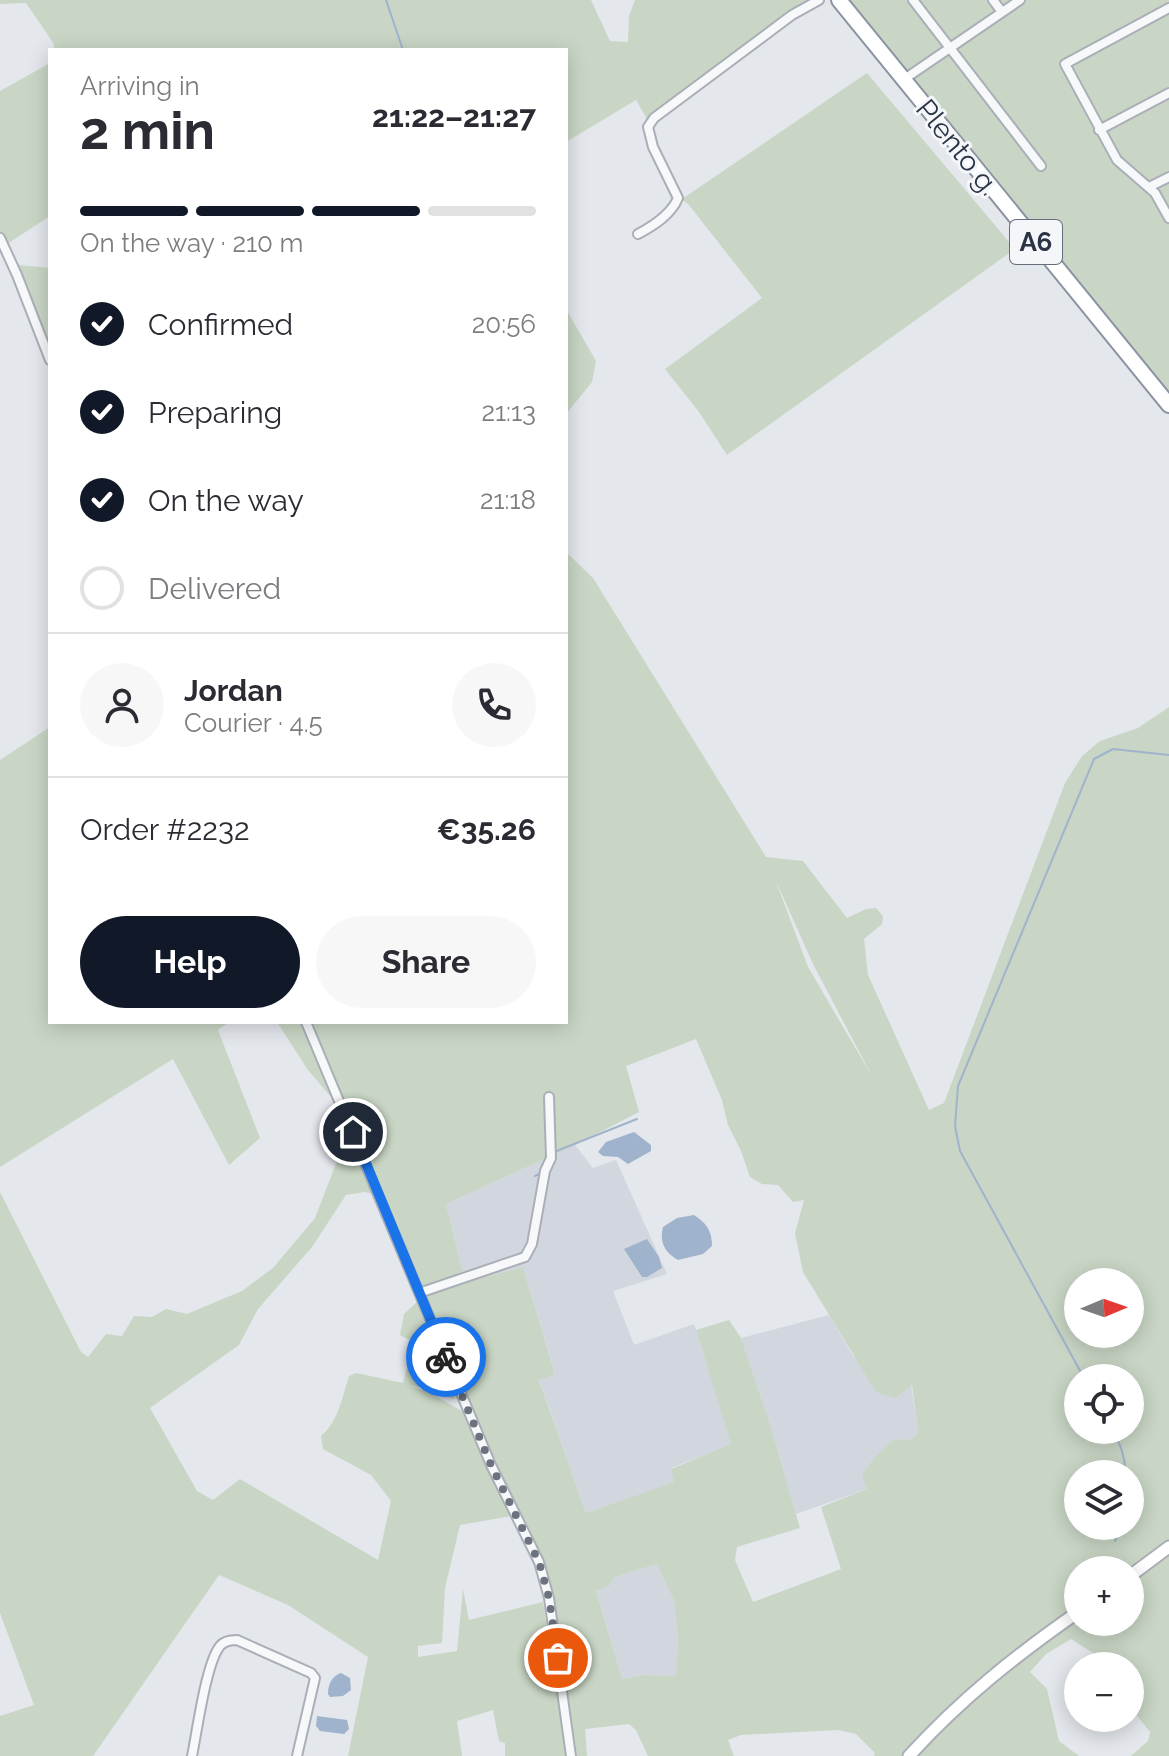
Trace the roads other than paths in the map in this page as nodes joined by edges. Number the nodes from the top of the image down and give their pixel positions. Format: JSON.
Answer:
{"nodes":[{"id":1,"x":819,"y":0,"type":"edge"},
{"id":2,"x":839,"y":0,"type":"edge"},
{"id":3,"x":913,"y":0,"type":"edge"},
{"id":4,"x":993,"y":0,"type":"edge"},
{"id":5,"x":1020,"y":0,"type":"edge"},
{"id":6,"x":1169,"y":8,"type":"edge"},
{"id":7,"x":1002,"y":12,"type":"junction"},
{"id":8,"x":951,"y":47,"type":"junction"},
{"id":9,"x":903,"y":80,"type":"junction"},
{"id":10,"x":1169,"y":93,"type":"edge"},
{"id":11,"x":1099,"y":130,"type":"junction"},
{"id":12,"x":1041,"y":166,"type":"dead end"},
{"id":13,"x":1169,"y":177,"type":"edge"},
{"id":14,"x":1149,"y":187,"type":"junction"},
{"id":15,"x":1169,"y":218,"type":"edge"},
{"id":16,"x":638,"y":234,"type":"dead end"},
{"id":17,"x":0,"y":238,"type":"edge"},
{"id":18,"x":4,"y":255,"type":"edge"},
{"id":19,"x":48,"y":355,"type":"edge"},
{"id":20,"x":1169,"y":405,"type":"edge"},
{"id":21,"x":307,"y":1024,"type":"edge"},
{"id":22,"x":549,"y":1097,"type":"dead end"},
{"id":23,"x":419,"y":1293,"type":"junction"},
{"id":24,"x":1169,"y":1547,"type":"edge"},
{"id":25,"x":1144,"y":1566,"type":"edge"},
{"id":26,"x":1064,"y":1622,"type":"edge"},
{"id":27,"x":192,"y":1756,"type":"edge"},
{"id":28,"x":297,"y":1756,"type":"edge"},
{"id":29,"x":571,"y":1756,"type":"edge"},
{"id":30,"x":909,"y":1756,"type":"edge"}],
"edges":[{"from":1,"to":16,"type":"street"},
{"from":2,"to":9,"type":"highway","name":"Plento g.","number":"A6"},
{"from":3,"to":8,"type":"street"},
{"from":4,"to":7,"type":"street"},
{"from":5,"to":7,"type":"street"},
{"from":6,"to":11,"type":"street"},
{"from":7,"to":8,"type":"street"},
{"from":8,"to":9,"type":"street"},
{"from":8,"to":12,"type":"street"},
{"from":9,"to":20,"type":"highway","name":"Plento g.","number":"A6"},
{"from":10,"to":11,"type":"street"},
{"from":11,"to":14,"type":"street"},
{"from":13,"to":14,"type":"street"},
{"from":14,"to":15,"type":"street"},
{"from":17,"to":18,"type":"street"},
{"from":18,"to":19,"type":"street"},
{"from":21,"to":23,"type":"street"},
{"from":22,"to":23,"type":"street"},
{"from":23,"to":29,"type":"street"},
{"from":24,"to":25,"type":"main road"},
{"from":26,"to":30,"type":"main road"},
{"from":27,"to":28,"type":"street"}]}
